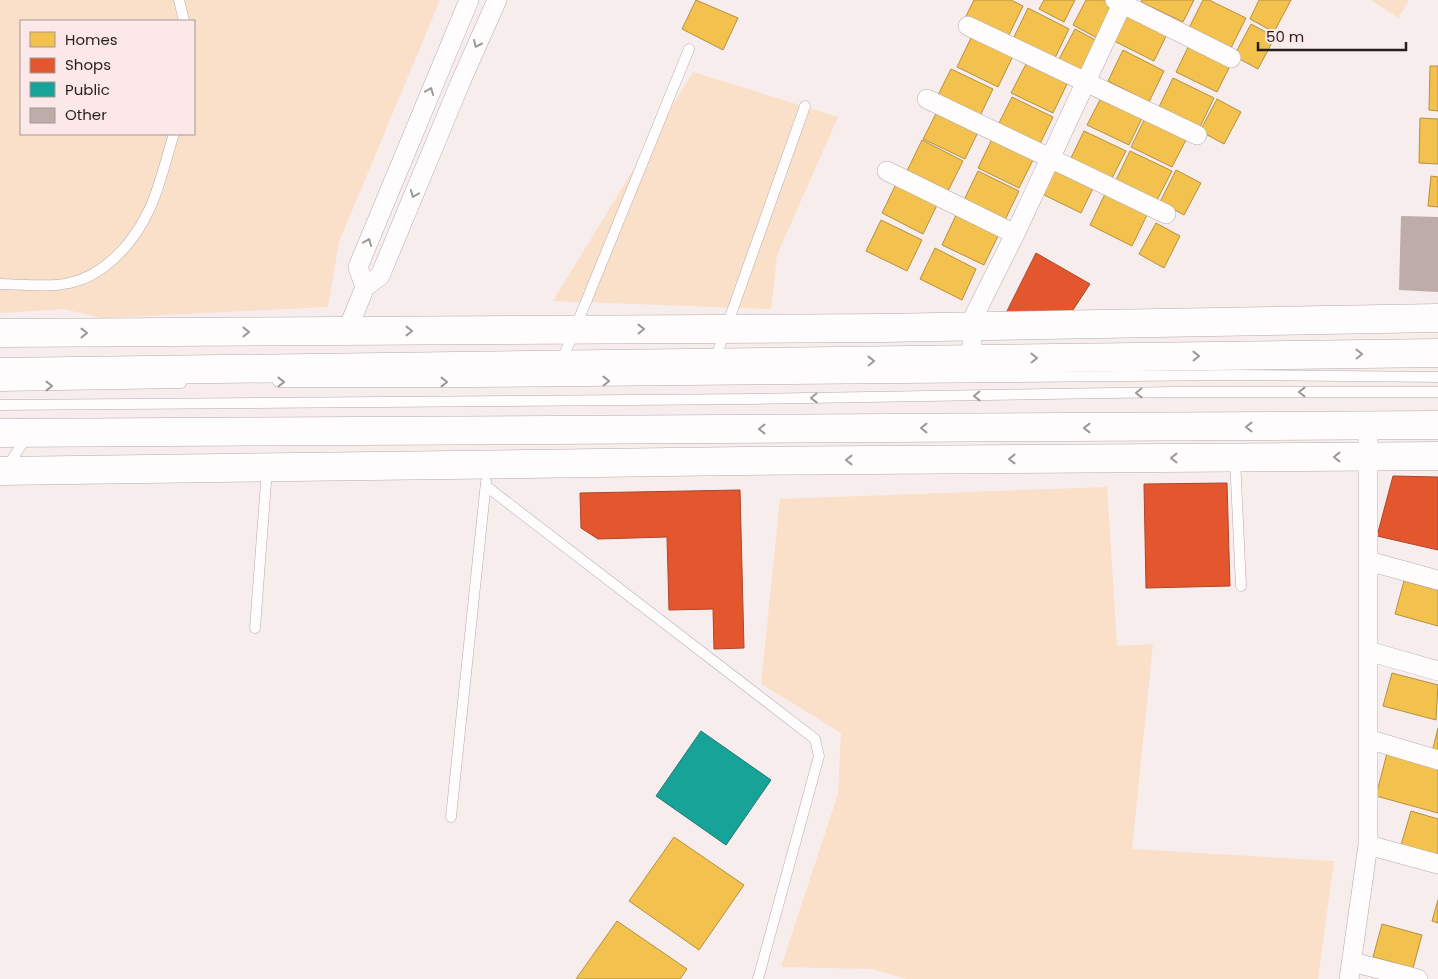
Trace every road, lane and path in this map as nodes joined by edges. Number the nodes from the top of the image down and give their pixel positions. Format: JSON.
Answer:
{"nodes":[{"id":1,"x":179,"y":0,"type":"edge"},
{"id":2,"x":469,"y":0,"type":"edge"},
{"id":3,"x":497,"y":0,"type":"edge"},
{"id":4,"x":1120,"y":1,"type":"edge"},
{"id":5,"x":184,"y":20,"type":"edge"},
{"id":6,"x":968,"y":26,"type":"dead end"},
{"id":7,"x":689,"y":49,"type":"dead end"},
{"id":8,"x":1231,"y":58,"type":"dead end"},
{"id":9,"x":1085,"y":82,"type":"junction"},
{"id":10,"x":927,"y":99,"type":"dead end"},
{"id":11,"x":805,"y":106,"type":"dead end"},
{"id":12,"x":174,"y":135,"type":"edge"},
{"id":13,"x":1197,"y":135,"type":"dead end"},
{"id":14,"x":1050,"y":159,"type":"junction"},
{"id":15,"x":888,"y":172,"type":"dead end"},
{"id":16,"x":1166,"y":214,"type":"dead end"},
{"id":17,"x":1015,"y":234,"type":"junction"},
{"id":18,"x":0,"y":284,"type":"edge"},
{"id":19,"x":365,"y":287,"type":"junction"},
{"id":20,"x":1438,"y":318,"type":"edge"},
{"id":21,"x":972,"y":326,"type":"junction"},
{"id":22,"x":724,"y":328,"type":"junction"},
{"id":23,"x":573,"y":330,"type":"junction"},
{"id":24,"x":348,"y":331,"type":"junction"},
{"id":25,"x":0,"y":333,"type":"edge"},
{"id":26,"x":1438,"y":353,"type":"edge"},
{"id":27,"x":972,"y":359,"type":"junction"},
{"id":28,"x":713,"y":363,"type":"junction"},
{"id":29,"x":560,"y":365,"type":"junction"},
{"id":30,"x":0,"y":372,"type":"edge"},
{"id":31,"x":1438,"y":377,"type":"edge"},
{"id":32,"x":269,"y":382,"type":"dead end"},
{"id":33,"x":193,"y":383,"type":"dead end"},
{"id":34,"x":0,"y":386,"type":"edge"},
{"id":35,"x":1438,"y":392,"type":"edge"},
{"id":36,"x":0,"y":405,"type":"edge"},
{"id":37,"x":1438,"y":425,"type":"edge"},
{"id":38,"x":1368,"y":426,"type":"junction"},
{"id":39,"x":0,"y":434,"type":"edge"},
{"id":40,"x":29,"y":434,"type":"junction"},
{"id":41,"x":488,"y":455,"type":"junction"},
{"id":42,"x":1438,"y":456,"type":"edge"},
{"id":43,"x":1368,"y":457,"type":"junction"},
{"id":44,"x":1235,"y":458,"type":"junction"},
{"id":45,"x":267,"y":466,"type":"junction"},
{"id":46,"x":1,"y":473,"type":"edge"},
{"id":47,"x":1368,"y":561,"type":"junction"},
{"id":48,"x":1438,"y":580,"type":"edge"},
{"id":49,"x":1240,"y":586,"type":"dead end"},
{"id":50,"x":255,"y":628,"type":"dead end"},
{"id":51,"x":1368,"y":651,"type":"junction"},
{"id":52,"x":1438,"y":671,"type":"edge"},
{"id":53,"x":1368,"y":739,"type":"junction"},
{"id":54,"x":1438,"y":760,"type":"edge"},
{"id":55,"x":451,"y":817,"type":"dead end"},
{"id":56,"x":1368,"y":845,"type":"junction"},
{"id":57,"x":1438,"y":864,"type":"edge"},
{"id":58,"x":1351,"y":970,"type":"edge"},
{"id":59,"x":758,"y":979,"type":"edge"},
{"id":60,"x":1418,"y":979,"type":"edge"}],
"edges":[{"from":1,"to":5,"type":"lane"},
{"from":19,"to":2,"type":"street","one_way":true},
{"from":3,"to":19,"type":"street","one_way":true},
{"from":4,"to":8,"type":"street"},
{"from":4,"to":9,"type":"street"},
{"from":6,"to":9,"type":"street"},
{"from":7,"to":23,"type":"lane"},
{"from":9,"to":13,"type":"street"},
{"from":9,"to":14,"type":"street"},
{"from":10,"to":14,"type":"street"},
{"from":11,"to":22,"type":"lane"},
{"from":12,"to":18,"type":"lane"},
{"from":14,"to":16,"type":"street"},
{"from":14,"to":17,"type":"street"},
{"from":15,"to":17,"type":"street"},
{"from":17,"to":21,"type":"street"},
{"from":19,"to":24,"type":"street"},
{"from":20,"to":21,"type":"street"},
{"from":21,"to":22,"type":"street"},
{"from":21,"to":27,"type":"street"},
{"from":23,"to":22,"type":"street","one_way":true},
{"from":22,"to":28,"type":"lane"},
{"from":24,"to":23,"type":"street","one_way":true},
{"from":23,"to":29,"type":"lane"},
{"from":25,"to":24,"type":"street","one_way":true},
{"from":27,"to":26,"type":"street","one_way":true},
{"from":28,"to":27,"type":"street","one_way":true},
{"from":28,"to":29,"type":"street"},
{"from":29,"to":30,"type":"street"},
{"from":32,"to":31,"type":"lane","one_way":true},
{"from":34,"to":33,"type":"lane","one_way":true},
{"from":35,"to":36,"type":"lane","one_way":true},
{"from":37,"to":38,"type":"street"},
{"from":38,"to":41,"type":"street","one_way":true},
{"from":38,"to":43,"type":"street"},
{"from":39,"to":40,"type":"street"},
{"from":40,"to":41,"type":"street"},
{"from":40,"to":46,"type":"lane"},
{"from":44,"to":41,"type":"street","one_way":true},
{"from":41,"to":45,"type":"street"},
{"from":41,"to":55,"type":"lane"},
{"from":41,"to":59,"type":"lane"},
{"from":42,"to":43,"type":"street"},
{"from":43,"to":44,"type":"street","one_way":true},
{"from":43,"to":47,"type":"street"},
{"from":44,"to":49,"type":"lane"},
{"from":45,"to":46,"type":"street"},
{"from":45,"to":50,"type":"lane"},
{"from":47,"to":48,"type":"street"},
{"from":47,"to":51,"type":"street"},
{"from":51,"to":52,"type":"street"},
{"from":51,"to":53,"type":"street"},
{"from":53,"to":54,"type":"street"},
{"from":53,"to":56,"type":"street"},
{"from":56,"to":57,"type":"street"},
{"from":56,"to":58,"type":"street"},
{"from":58,"to":60,"type":"street"}]}
